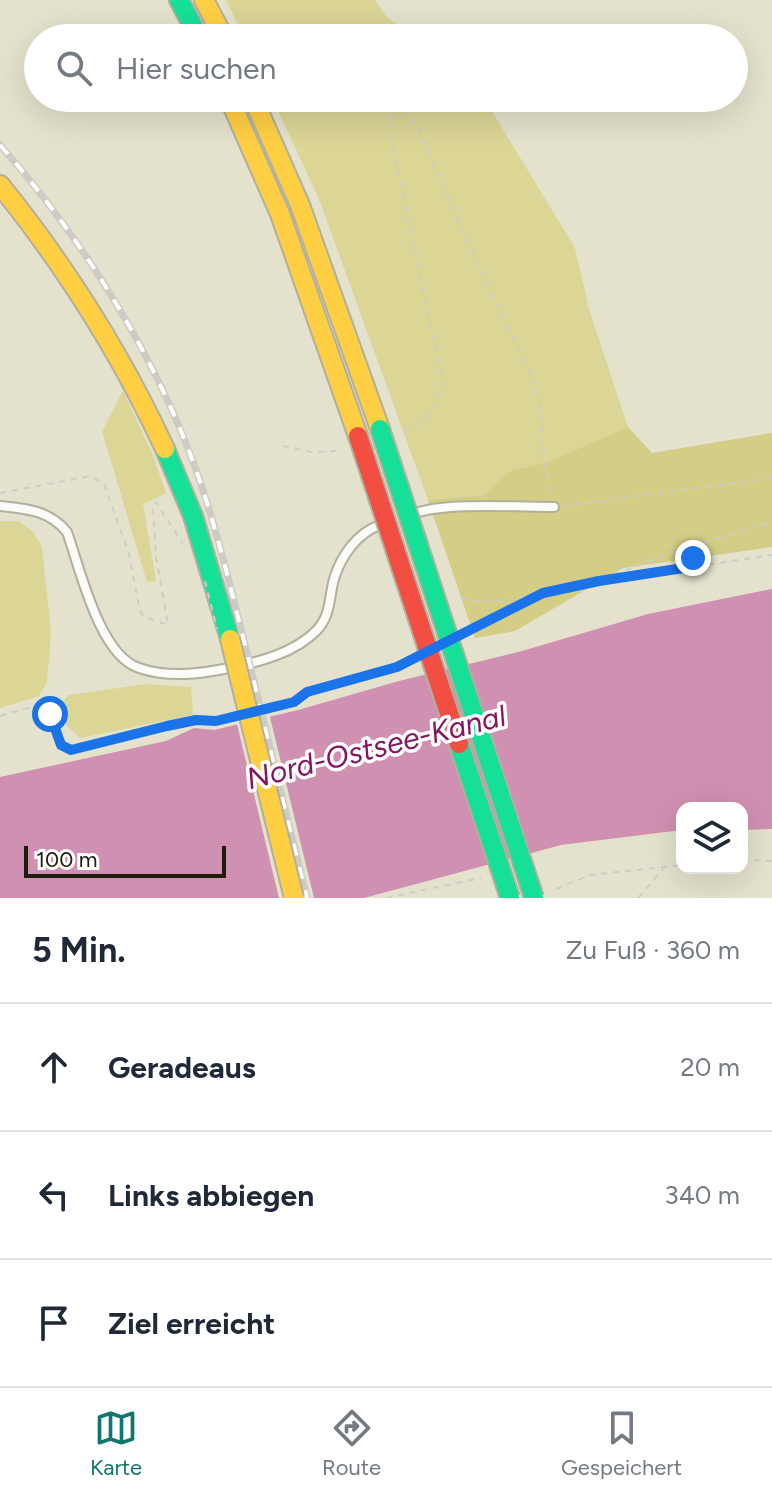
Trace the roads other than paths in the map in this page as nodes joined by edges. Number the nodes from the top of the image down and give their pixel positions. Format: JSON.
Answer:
{"nodes":[{"id":1,"x":179,"y":0,"type":"edge"},
{"id":2,"x":204,"y":0,"type":"edge"},
{"id":3,"x":192,"y":24,"type":"edge"},
{"id":4,"x":217,"y":24,"type":"edge"},
{"id":5,"x":235,"y":112,"type":"edge"},
{"id":6,"x":259,"y":112,"type":"edge"},
{"id":7,"x":0,"y":185,"type":"edge"},
{"id":8,"x":0,"y":506,"type":"edge"},
{"id":9,"x":554,"y":507,"type":"road end"},
{"id":10,"x":543,"y":894,"type":"edge"},
{"id":11,"x":294,"y":898,"type":"edge"},
{"id":12,"x":510,"y":898,"type":"edge"}],
"edges":[{"from":1,"to":3,"type":"main road"},
{"from":2,"to":4,"type":"main road"},
{"from":5,"to":12,"type":"main road","bridge":true},
{"from":6,"to":10,"type":"main road","bridge":true},
{"from":7,"to":11,"type":"main road","bridge":true},
{"from":8,"to":9,"type":"lane"}]}
